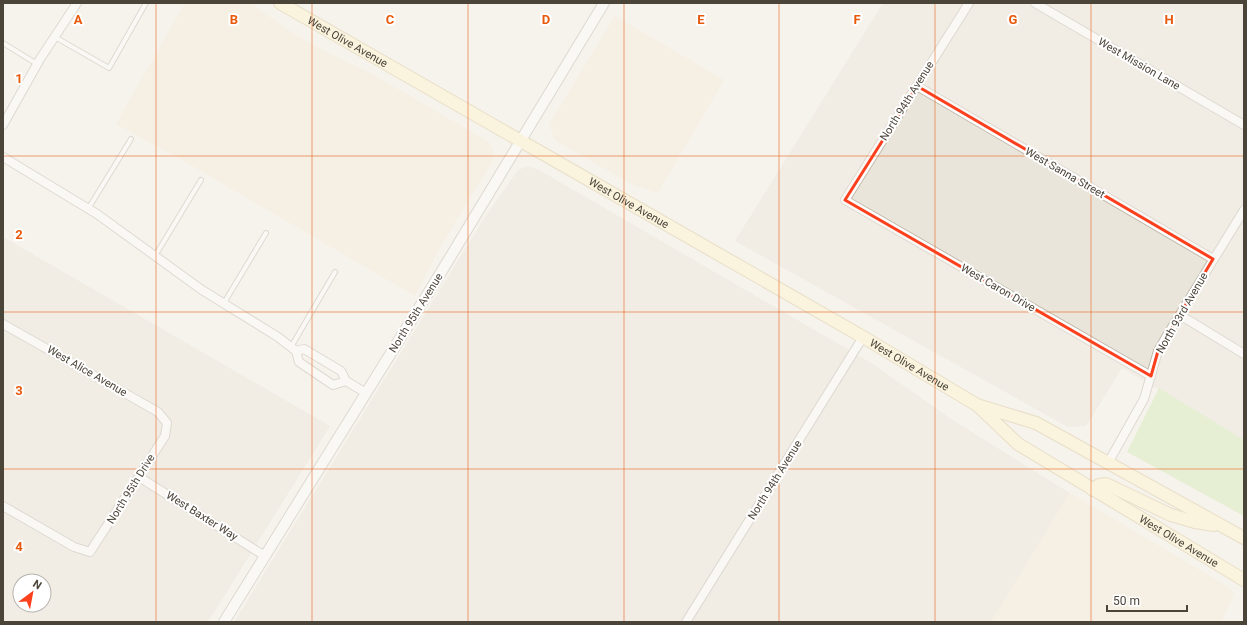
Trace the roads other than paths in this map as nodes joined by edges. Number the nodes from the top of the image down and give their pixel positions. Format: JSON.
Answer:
{"nodes":[{"id":1,"x":77,"y":3,"type":"edge"},
{"id":2,"x":146,"y":3,"type":"edge"},
{"id":3,"x":280,"y":3,"type":"edge"},
{"id":4,"x":604,"y":3,"type":"edge"},
{"id":5,"x":969,"y":3,"type":"edge"},
{"id":6,"x":1035,"y":3,"type":"edge"},
{"id":7,"x":54,"y":37,"type":"junction"},
{"id":8,"x":3,"y":43,"type":"edge"},
{"id":9,"x":37,"y":64,"type":"junction"},
{"id":10,"x":917,"y":86,"type":"junction"},
{"id":11,"x":3,"y":125,"type":"edge"},
{"id":12,"x":1244,"y":125,"type":"edge"},
{"id":13,"x":131,"y":139,"type":"dead end"},
{"id":14,"x":520,"y":142,"type":"junction"},
{"id":15,"x":3,"y":157,"type":"edge"},
{"id":16,"x":201,"y":180,"type":"dead end"},
{"id":17,"x":845,"y":200,"type":"joint"},
{"id":18,"x":88,"y":209,"type":"junction"},
{"id":19,"x":1244,"y":210,"type":"edge"},
{"id":20,"x":266,"y":233,"type":"dead end"},
{"id":21,"x":155,"y":256,"type":"junction"},
{"id":22,"x":1213,"y":259,"type":"junction"},
{"id":23,"x":335,"y":272,"type":"dead end"},
{"id":24,"x":224,"y":304,"type":"junction"},
{"id":25,"x":1180,"y":315,"type":"junction"},
{"id":26,"x":3,"y":324,"type":"edge"},
{"id":27,"x":863,"y":337,"type":"junction"},
{"id":28,"x":294,"y":349,"type":"junction"},
{"id":29,"x":1244,"y":354,"type":"edge"},
{"id":30,"x":1151,"y":376,"type":"junction"},
{"id":31,"x":346,"y":381,"type":"junction"},
{"id":32,"x":366,"y":393,"type":"junction"},
{"id":33,"x":977,"y":405,"type":"junction"},
{"id":34,"x":167,"y":422,"type":"joint"},
{"id":35,"x":1108,"y":463,"type":"junction"},
{"id":36,"x":139,"y":477,"type":"junction"},
{"id":37,"x":1093,"y":490,"type":"junction"},
{"id":38,"x":3,"y":506,"type":"edge"},
{"id":39,"x":1223,"y":526,"type":"junction"},
{"id":40,"x":1244,"y":538,"type":"edge"},
{"id":41,"x":265,"y":556,"type":"junction"},
{"id":42,"x":1244,"y":580,"type":"edge"},
{"id":43,"x":224,"y":622,"type":"edge"},
{"id":44,"x":686,"y":622,"type":"edge"}],
"edges":[{"from":1,"to":7,"type":"street"},
{"from":2,"to":7,"type":"lane"},
{"from":3,"to":14,"type":"main road","name":"West Olive Avenue"},
{"from":4,"to":14,"type":"street","name":"North 95th Avenue"},
{"from":5,"to":10,"type":"street","name":"North 94th Avenue"},
{"from":6,"to":12,"type":"street","name":"West Mission Lane"},
{"from":7,"to":9,"type":"street"},
{"from":8,"to":9,"type":"lane"},
{"from":9,"to":11,"type":"street"},
{"from":10,"to":17,"type":"street","name":"North 94th Avenue"},
{"from":10,"to":22,"type":"street","name":"West Sanna Street"},
{"from":13,"to":18,"type":"lane"},
{"from":14,"to":27,"type":"main road","name":"West Olive Avenue"},
{"from":14,"to":32,"type":"street","name":"North 95th Avenue"},
{"from":15,"to":18,"type":"street"},
{"from":16,"to":21,"type":"lane"},
{"from":17,"to":30,"type":"street","name":"West Caron Drive"},
{"from":18,"to":21,"type":"street"},
{"from":19,"to":22,"type":"street","name":"North 93rd Avenue"},
{"from":20,"to":24,"type":"lane"},
{"from":21,"to":24,"type":"street"},
{"from":22,"to":25,"type":"street","name":"North 93rd Avenue"},
{"from":23,"to":28,"type":"lane"},
{"from":24,"to":28,"type":"street"},
{"from":25,"to":29,"type":"street"},
{"from":25,"to":30,"type":"street","name":"North 93rd Avenue"},
{"from":26,"to":34,"type":"street","name":"West Alice Avenue"},
{"from":27,"to":33,"type":"main road","name":"West Olive Avenue"},
{"from":27,"to":44,"type":"street","name":"North 94th Avenue"},
{"from":28,"to":31,"type":"street"},
{"from":28,"to":31,"type":"street"},
{"from":30,"to":35,"type":"street","name":"North 93rd Avenue"},
{"from":31,"to":32,"type":"street"},
{"from":32,"to":41,"type":"street","name":"North 95th Avenue"},
{"from":33,"to":35,"type":"main road","name":"West Olive Avenue"},
{"from":33,"to":37,"type":"main road","name":"West Olive Avenue"},
{"from":34,"to":36,"type":"street","name":"North 95th Drive"},
{"from":35,"to":39,"type":"main road","name":"West Olive Avenue"},
{"from":36,"to":38,"type":"street","name":"North 95th Drive"},
{"from":36,"to":41,"type":"street","name":"West Baxter Way"},
{"from":37,"to":39,"type":"main road"},
{"from":37,"to":42,"type":"main road","name":"West Olive Avenue"},
{"from":39,"to":40,"type":"main road","name":"West Olive Avenue"},
{"from":41,"to":43,"type":"street","name":"North 95th Avenue"}]}
